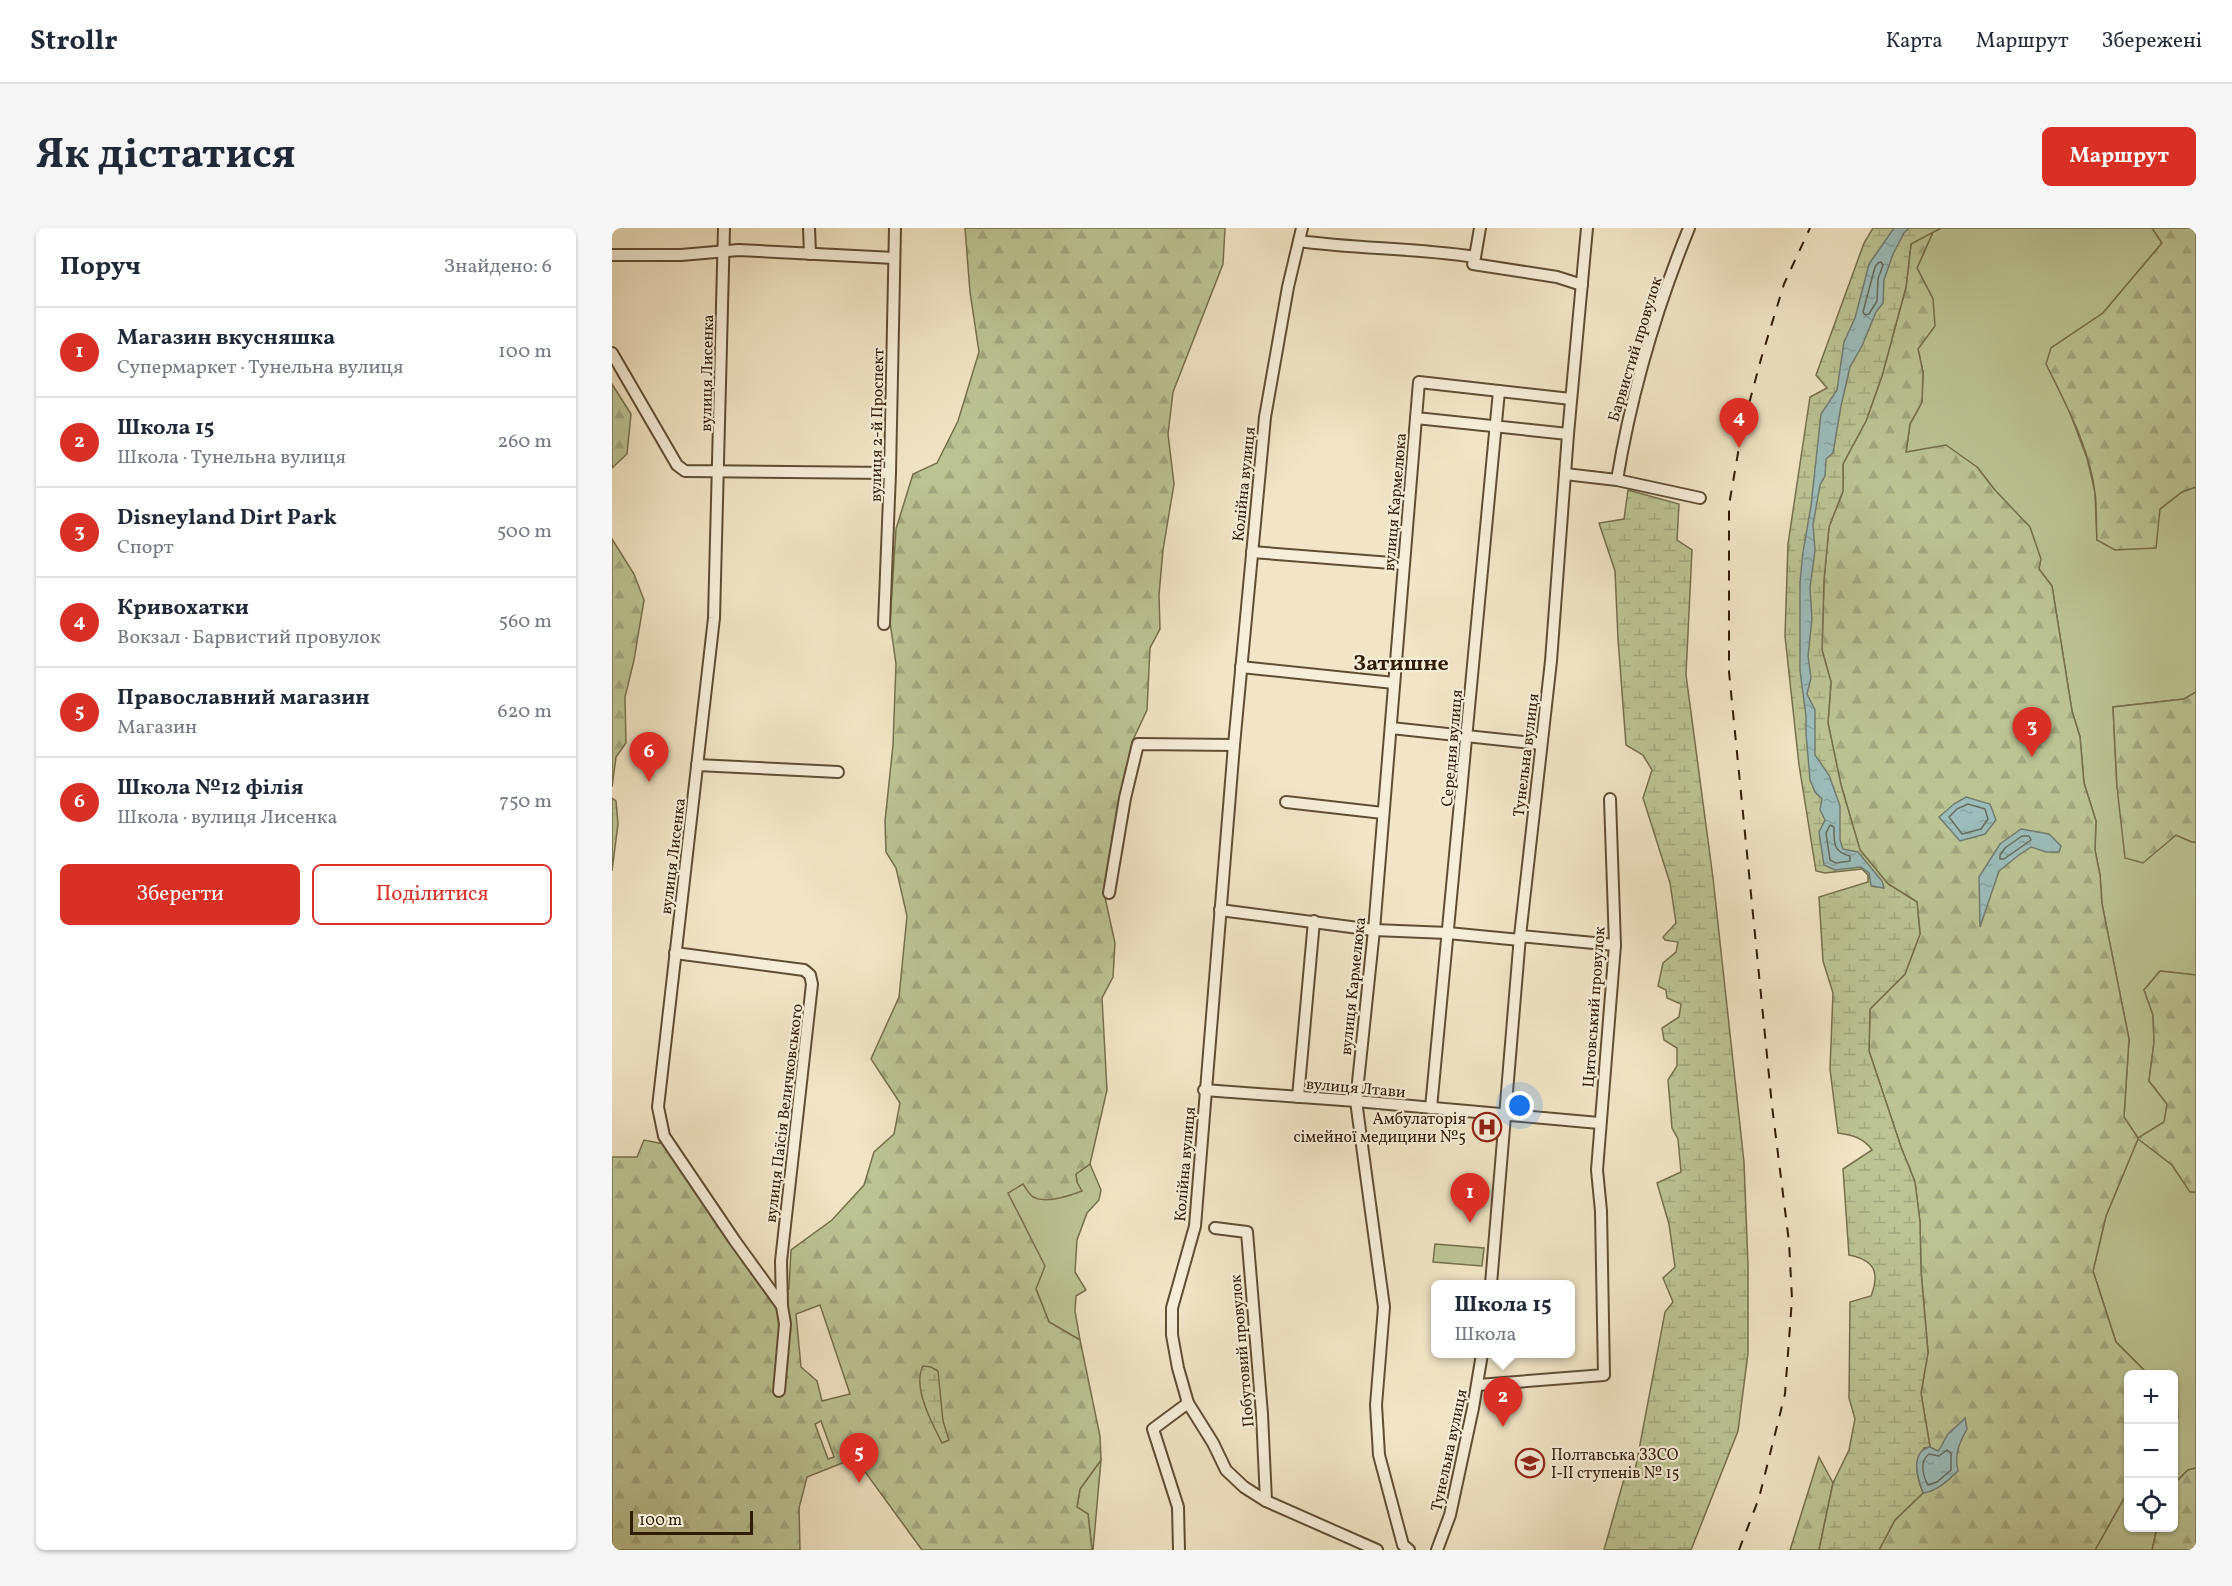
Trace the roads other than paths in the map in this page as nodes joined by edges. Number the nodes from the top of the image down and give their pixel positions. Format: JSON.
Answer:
{"nodes":[{"id":1,"x":724,"y":228,"type":"edge"},
{"id":2,"x":809,"y":228,"type":"edge"},
{"id":3,"x":895,"y":228,"type":"edge"},
{"id":4,"x":1302,"y":228,"type":"edge"},
{"id":5,"x":1480,"y":228,"type":"edge"},
{"id":6,"x":1587,"y":228,"type":"edge"},
{"id":7,"x":1689,"y":228,"type":"edge"},
{"id":8,"x":1299,"y":241,"type":"junction"},
{"id":9,"x":724,"y":250,"type":"junction"},
{"id":10,"x":810,"y":254,"type":"junction"},
{"id":11,"x":612,"y":255,"type":"edge"},
{"id":12,"x":1475,"y":257,"type":"junction"},
{"id":13,"x":894,"y":258,"type":"junction"},
{"id":14,"x":1582,"y":285,"type":"junction"},
{"id":15,"x":612,"y":353,"type":"edge"},
{"id":16,"x":1499,"y":391,"type":"junction"},
{"id":17,"x":1571,"y":399,"type":"junction"},
{"id":18,"x":1416,"y":418,"type":"junction"},
{"id":19,"x":1495,"y":426,"type":"junction"},
{"id":20,"x":1568,"y":434,"type":"junction"},
{"id":21,"x":718,"y":471,"type":"junction"},
{"id":22,"x":890,"y":473,"type":"junction"},
{"id":23,"x":1564,"y":474,"type":"junction"},
{"id":24,"x":1617,"y":480,"type":"junction"},
{"id":25,"x":1700,"y":498,"type":"dead end"},
{"id":26,"x":1252,"y":552,"type":"junction"},
{"id":27,"x":1404,"y":564,"type":"junction"},
{"id":28,"x":884,"y":624,"type":"dead end"},
{"id":29,"x":1241,"y":667,"type":"junction"},
{"id":30,"x":1394,"y":683,"type":"junction"},
{"id":31,"x":1391,"y":728,"type":"junction"},
{"id":32,"x":1467,"y":735,"type":"junction"},
{"id":33,"x":1541,"y":744,"type":"junction"},
{"id":34,"x":1234,"y":746,"type":"junction"},
{"id":35,"x":697,"y":765,"type":"junction"},
{"id":36,"x":838,"y":772,"type":"dead end"},
{"id":37,"x":1610,"y":799,"type":"dead end"},
{"id":38,"x":1286,"y":801,"type":"dead end"},
{"id":39,"x":1383,"y":813,"type":"junction"},
{"id":40,"x":1109,"y":893,"type":"dead end"},
{"id":41,"x":1220,"y":910,"type":"junction"},
{"id":42,"x":1314,"y":921,"type":"junction"},
{"id":43,"x":1374,"y":930,"type":"junction"},
{"id":44,"x":1448,"y":933,"type":"junction"},
{"id":45,"x":1520,"y":938,"type":"junction"},
{"id":46,"x":1616,"y":945,"type":"junction"},
{"id":47,"x":675,"y":952,"type":"junction"},
{"id":48,"x":1204,"y":1090,"type":"junction"},
{"id":49,"x":1298,"y":1097,"type":"junction"},
{"id":50,"x":1356,"y":1101,"type":"junction"},
{"id":51,"x":1431,"y":1108,"type":"junction"},
{"id":52,"x":1504,"y":1114,"type":"junction"},
{"id":53,"x":1599,"y":1123,"type":"junction"},
{"id":54,"x":1215,"y":1228,"type":"dead end"},
{"id":55,"x":1491,"y":1280,"type":"edge"},
{"id":56,"x":782,"y":1306,"type":"junction"},
{"id":57,"x":1481,"y":1358,"type":"edge"},
{"id":58,"x":1478,"y":1385,"type":"junction"},
{"id":59,"x":779,"y":1391,"type":"dead end"},
{"id":60,"x":1188,"y":1403,"type":"junction"},
{"id":61,"x":1266,"y":1501,"type":"junction"},
{"id":62,"x":1439,"y":1549,"type":"edge"},
{"id":63,"x":1179,"y":1550,"type":"edge"},
{"id":64,"x":1377,"y":1550,"type":"edge"},
{"id":65,"x":1409,"y":1550,"type":"edge"}],
"edges":[{"from":1,"to":9,"type":"street","name":"вулиця Лисенка"},
{"from":2,"to":10,"type":"street"},
{"from":3,"to":13,"type":"street","name":"вулиця 2-й Проспект"},
{"from":4,"to":8,"type":"street","name":"Колійна вулиця"},
{"from":5,"to":12,"type":"street"},
{"from":6,"to":14,"type":"street","name":"Тунельна вулиця"},
{"from":7,"to":24,"type":"street","name":"Барвистий провулок"},
{"from":8,"to":12,"type":"street"},
{"from":8,"to":26,"type":"street","name":"Колійна вулиця"},
{"from":9,"to":10,"type":"street"},
{"from":9,"to":11,"type":"street"},
{"from":9,"to":21,"type":"street","name":"вулиця Лисенка"},
{"from":10,"to":13,"type":"street"},
{"from":12,"to":14,"type":"street"},
{"from":13,"to":22,"type":"street","name":"вулиця 2-й Проспект"},
{"from":14,"to":17,"type":"street","name":"Тунельна вулиця"},
{"from":15,"to":21,"type":"street"},
{"from":16,"to":17,"type":"street"},
{"from":16,"to":18,"type":"street","name":"вулиця Кармелюка"},
{"from":16,"to":19,"type":"street","name":"Середня вулиця"},
{"from":17,"to":20,"type":"street","name":"Тунельна вулиця"},
{"from":18,"to":19,"type":"street"},
{"from":18,"to":27,"type":"street","name":"вулиця Кармелюка"},
{"from":19,"to":20,"type":"street"},
{"from":19,"to":32,"type":"street","name":"Середня вулиця"},
{"from":20,"to":23,"type":"street","name":"Тунельна вулиця"},
{"from":21,"to":22,"type":"street"},
{"from":21,"to":35,"type":"street","name":"вулиця Лисенка"},
{"from":22,"to":28,"type":"street","name":"вулиця 2-й Проспект"},
{"from":23,"to":24,"type":"street"},
{"from":23,"to":33,"type":"street","name":"Тунельна вулиця"},
{"from":24,"to":25,"type":"street"},
{"from":26,"to":27,"type":"street"},
{"from":26,"to":29,"type":"street","name":"Колійна вулиця"},
{"from":27,"to":30,"type":"street","name":"вулиця Кармелюка"},
{"from":29,"to":30,"type":"street"},
{"from":29,"to":34,"type":"street","name":"Колійна вулиця"},
{"from":30,"to":31,"type":"street","name":"вулиця Кармелюка"},
{"from":31,"to":32,"type":"street"},
{"from":31,"to":39,"type":"street","name":"вулиця Кармелюка"},
{"from":32,"to":33,"type":"street"},
{"from":32,"to":44,"type":"street","name":"Середня вулиця"},
{"from":33,"to":45,"type":"street","name":"Тунельна вулиця"},
{"from":34,"to":40,"type":"street"},
{"from":34,"to":41,"type":"street","name":"Колійна вулиця"},
{"from":35,"to":36,"type":"street"},
{"from":35,"to":47,"type":"street","name":"вулиця Лисенка"},
{"from":37,"to":46,"type":"street","name":"Цитовський провулок"},
{"from":38,"to":39,"type":"street"},
{"from":39,"to":43,"type":"street","name":"вулиця Кармелюка"},
{"from":41,"to":42,"type":"street"},
{"from":41,"to":48,"type":"street","name":"Колійна вулиця"},
{"from":42,"to":43,"type":"street"},
{"from":42,"to":49,"type":"street"},
{"from":43,"to":44,"type":"street"},
{"from":43,"to":50,"type":"street","name":"вулиця Кармелюка"},
{"from":44,"to":45,"type":"street"},
{"from":44,"to":51,"type":"street","name":"Середня вулиця"},
{"from":45,"to":46,"type":"street"},
{"from":45,"to":52,"type":"street","name":"Тунельна вулиця"},
{"from":46,"to":53,"type":"street","name":"Цитовський провулок"},
{"from":47,"to":56,"type":"street","name":"вулиця Лисенка"},
{"from":47,"to":56,"type":"street","name":"вулиця Паїсія Величковського"},
{"from":48,"to":49,"type":"street","name":"вулиця Лтави"},
{"from":48,"to":60,"type":"street","name":"Колійна вулиця"},
{"from":49,"to":50,"type":"street","name":"вулиця Лтави"},
{"from":50,"to":51,"type":"street","name":"вулиця Лтави"},
{"from":50,"to":65,"type":"street","name":"вулиця Кармелюка"},
{"from":51,"to":52,"type":"street","name":"вулиця Лтави"},
{"from":52,"to":53,"type":"street"},
{"from":52,"to":55,"type":"street","name":"Тунельна вулиця"},
{"from":53,"to":58,"type":"street","name":"Цитовський провулок"},
{"from":54,"to":61,"type":"street","name":"Побутовий провулок"},
{"from":56,"to":59,"type":"street","name":"вулиця Паїсія Величковського"},
{"from":57,"to":58,"type":"street","name":"Тунельна вулиця"},
{"from":58,"to":62,"type":"street","name":"Тунельна вулиця"},
{"from":60,"to":61,"type":"street","name":"Колійна вулиця"},
{"from":60,"to":63,"type":"street"},
{"from":61,"to":64,"type":"street","name":"Колійна вулиця"}]}
